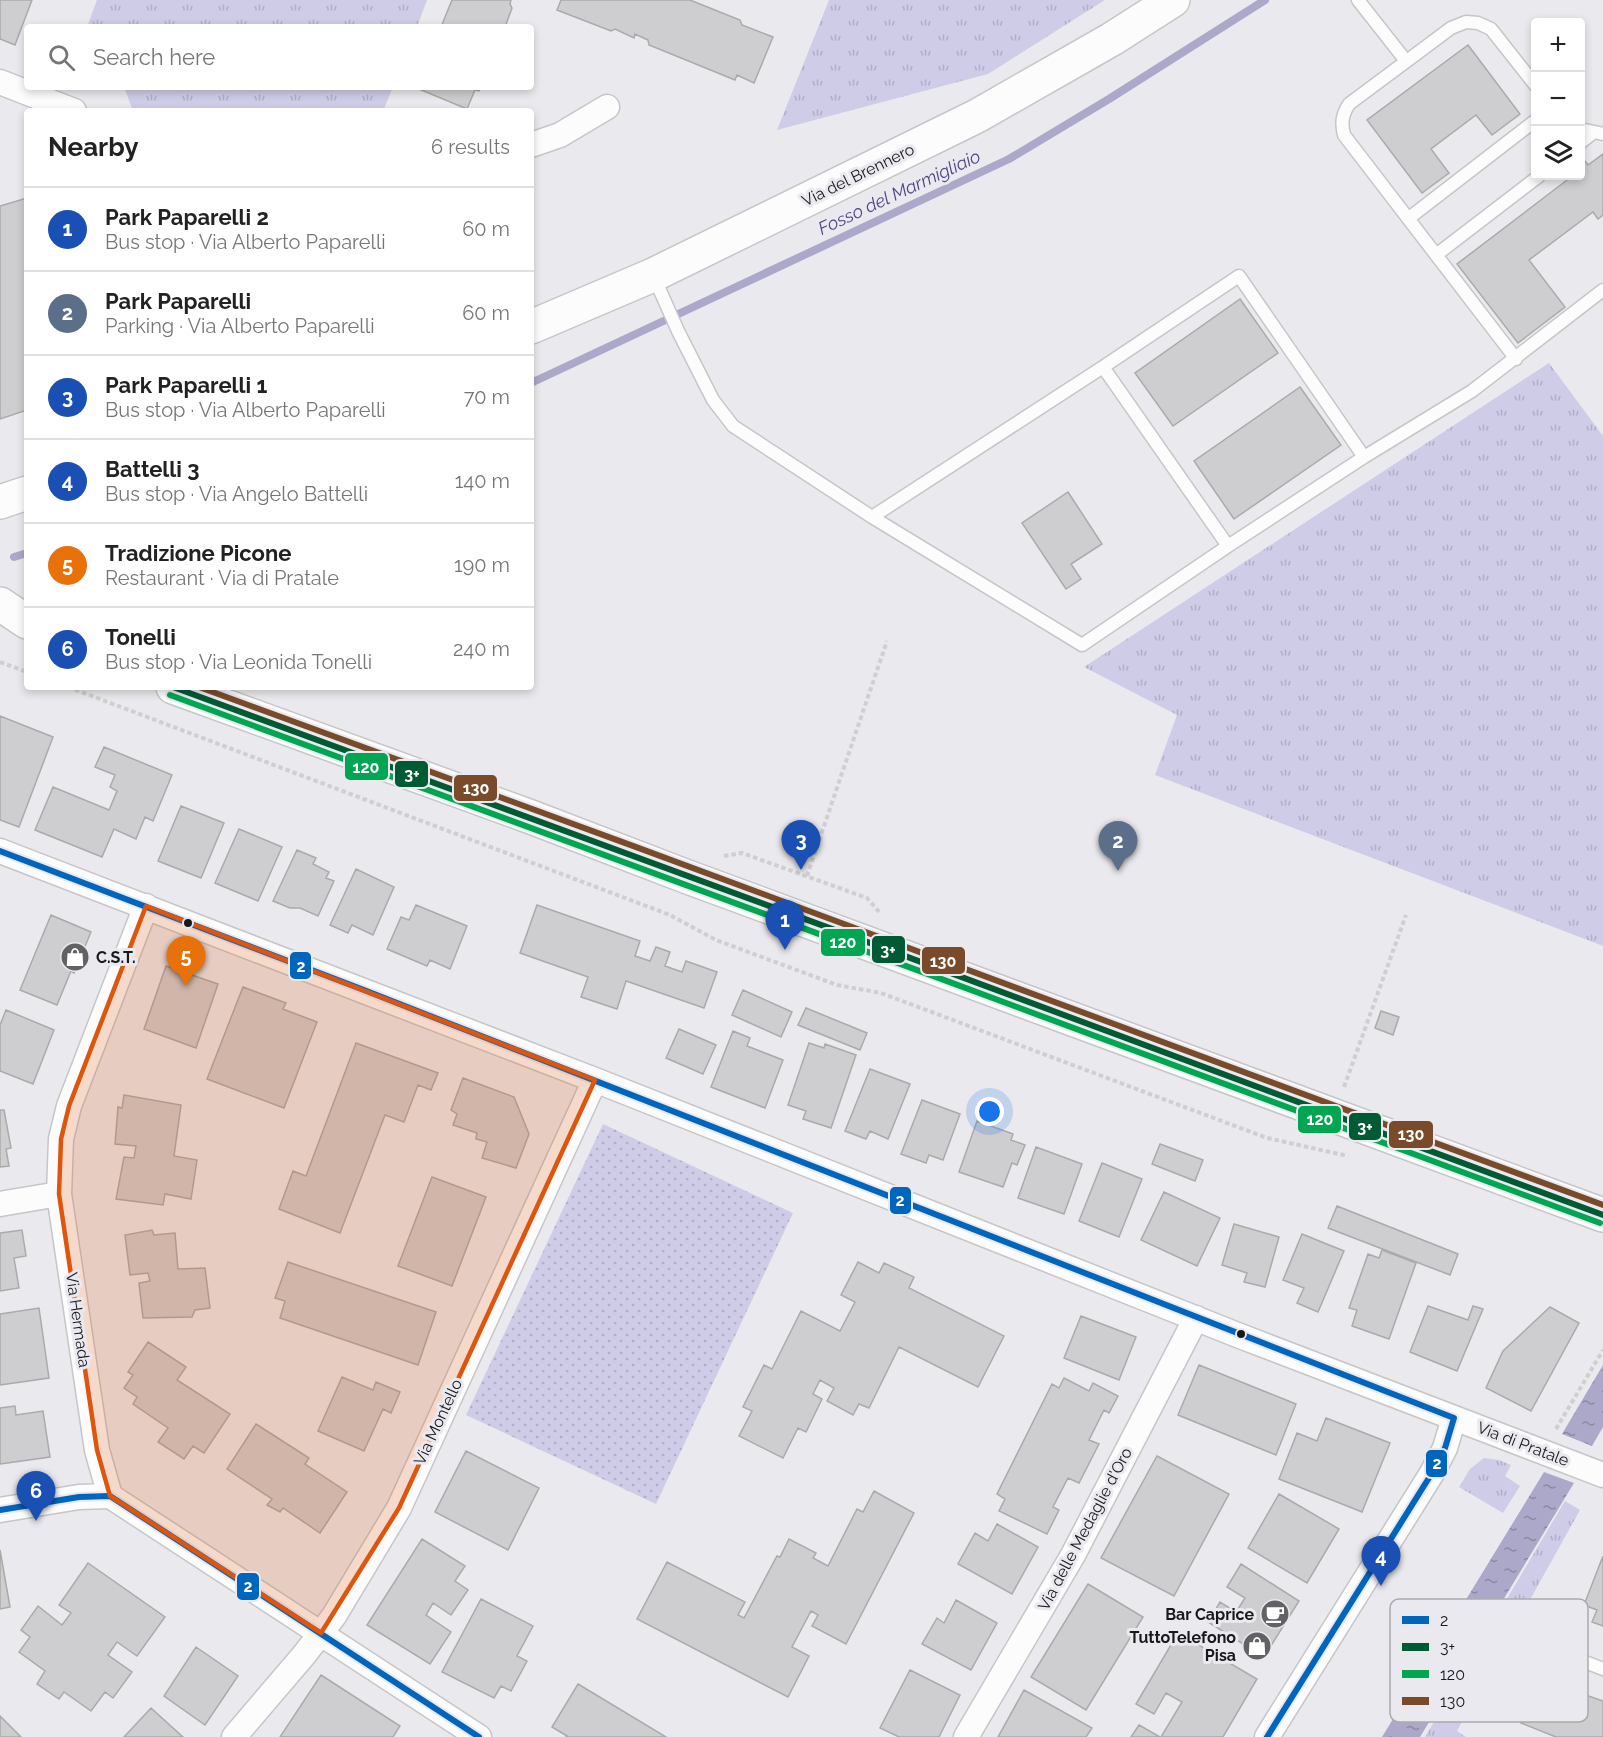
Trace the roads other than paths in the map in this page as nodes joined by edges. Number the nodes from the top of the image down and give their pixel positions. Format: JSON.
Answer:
{"nodes":[{"id":1,"x":1173,"y":0,"type":"edge"},
{"id":2,"x":1358,"y":0,"type":"edge"},
{"id":3,"x":1406,"y":61,"type":"junction"},
{"id":4,"x":1531,"y":80,"type":"edge"},
{"id":5,"x":0,"y":82,"type":"edge"},
{"id":6,"x":607,"y":107,"type":"dead end"},
{"id":7,"x":66,"y":108,"type":"edge"},
{"id":8,"x":1531,"y":124,"type":"edge"},
{"id":9,"x":1599,"y":133,"type":"edge"},
{"id":10,"x":1585,"y":141,"type":"edge"},
{"id":11,"x":534,"y":144,"type":"edge"},
{"id":12,"x":1534,"y":180,"type":"edge"},
{"id":13,"x":1409,"y":218,"type":"junction"},
{"id":14,"x":1436,"y":255,"type":"junction"},
{"id":15,"x":653,"y":274,"type":"junction"},
{"id":16,"x":1603,"y":290,"type":"edge"},
{"id":17,"x":534,"y":326,"type":"edge"},
{"id":18,"x":1516,"y":359,"type":"junction"},
{"id":19,"x":1103,"y":367,"type":"junction"},
{"id":20,"x":1364,"y":457,"type":"junction"},
{"id":21,"x":24,"y":494,"type":"edge"},
{"id":22,"x":0,"y":502,"type":"edge"},
{"id":23,"x":872,"y":517,"type":"junction"},
{"id":24,"x":1228,"y":546,"type":"junction"},
{"id":25,"x":0,"y":604,"type":"edge"},
{"id":26,"x":24,"y":620,"type":"edge"},
{"id":27,"x":0,"y":632,"type":"edge"},
{"id":28,"x":24,"y":640,"type":"edge"},
{"id":29,"x":181,"y":690,"type":"edge"},
{"id":30,"x":0,"y":851,"type":"edge"},
{"id":31,"x":146,"y":906,"type":"junction"},
{"id":32,"x":595,"y":1080,"type":"junction"},
{"id":33,"x":59,"y":1194,"type":"junction"},
{"id":34,"x":0,"y":1204,"type":"edge"},
{"id":35,"x":1603,"y":1215,"type":"edge"},
{"id":36,"x":1196,"y":1318,"type":"junction"},
{"id":37,"x":1454,"y":1418,"type":"junction"},
{"id":38,"x":1595,"y":1472,"type":"edge"},
{"id":39,"x":110,"y":1496,"type":"junction"},
{"id":40,"x":0,"y":1510,"type":"edge"},
{"id":41,"x":321,"y":1633,"type":"junction"},
{"id":42,"x":1588,"y":1663,"type":"edge"},
{"id":43,"x":1603,"y":1669,"type":"edge"},
{"id":44,"x":234,"y":1737,"type":"edge"},
{"id":45,"x":479,"y":1737,"type":"edge"},
{"id":46,"x":966,"y":1737,"type":"edge"},
{"id":47,"x":1267,"y":1737,"type":"edge"}],
"edges":[{"from":1,"to":15,"type":"main road","name":"Via del Brennero"},
{"from":2,"to":3,"type":"lane"},
{"from":3,"to":4,"type":"lane"},
{"from":3,"to":13,"type":"lane"},
{"from":5,"to":7,"type":"street"},
{"from":6,"to":11,"type":"street"},
{"from":8,"to":13,"type":"lane"},
{"from":9,"to":10,"type":"lane"},
{"from":12,"to":14,"type":"lane"},
{"from":13,"to":14,"type":"lane"},
{"from":14,"to":18,"type":"lane"},
{"from":15,"to":17,"type":"main road","name":"Via del Brennero"},
{"from":15,"to":23,"type":"lane"},
{"from":16,"to":18,"type":"lane"},
{"from":18,"to":20,"type":"lane"},
{"from":19,"to":20,"type":"lane"},
{"from":19,"to":23,"type":"lane"},
{"from":19,"to":24,"type":"lane"},
{"from":20,"to":24,"type":"lane"},
{"from":21,"to":22,"type":"main road"},
{"from":23,"to":24,"type":"lane"},
{"from":25,"to":26,"type":"main road"},
{"from":27,"to":28,"type":"main road"},
{"from":29,"to":35,"type":"main road"},
{"from":30,"to":31,"type":"street","name":"Via di Pratale"},
{"from":31,"to":32,"type":"street","name":"Via di Pratale"},
{"from":31,"to":33,"type":"street","name":"Via Hermada"},
{"from":32,"to":36,"type":"street","name":"Via di Pratale"},
{"from":32,"to":41,"type":"street","name":"Via Montello"},
{"from":33,"to":34,"type":"street"},
{"from":33,"to":39,"type":"street","name":"Via Hermada"},
{"from":36,"to":37,"type":"street","name":"Via di Pratale"},
{"from":36,"to":46,"type":"street","name":"Via delle Medaglie d'Oro"},
{"from":37,"to":38,"type":"street","name":"Via di Pratale"},
{"from":37,"to":47,"type":"street"},
{"from":39,"to":40,"type":"street"},
{"from":39,"to":41,"type":"street"},
{"from":41,"to":44,"type":"street","name":"Via Montello"},
{"from":41,"to":45,"type":"street"},
{"from":42,"to":43,"type":"lane"}]}
